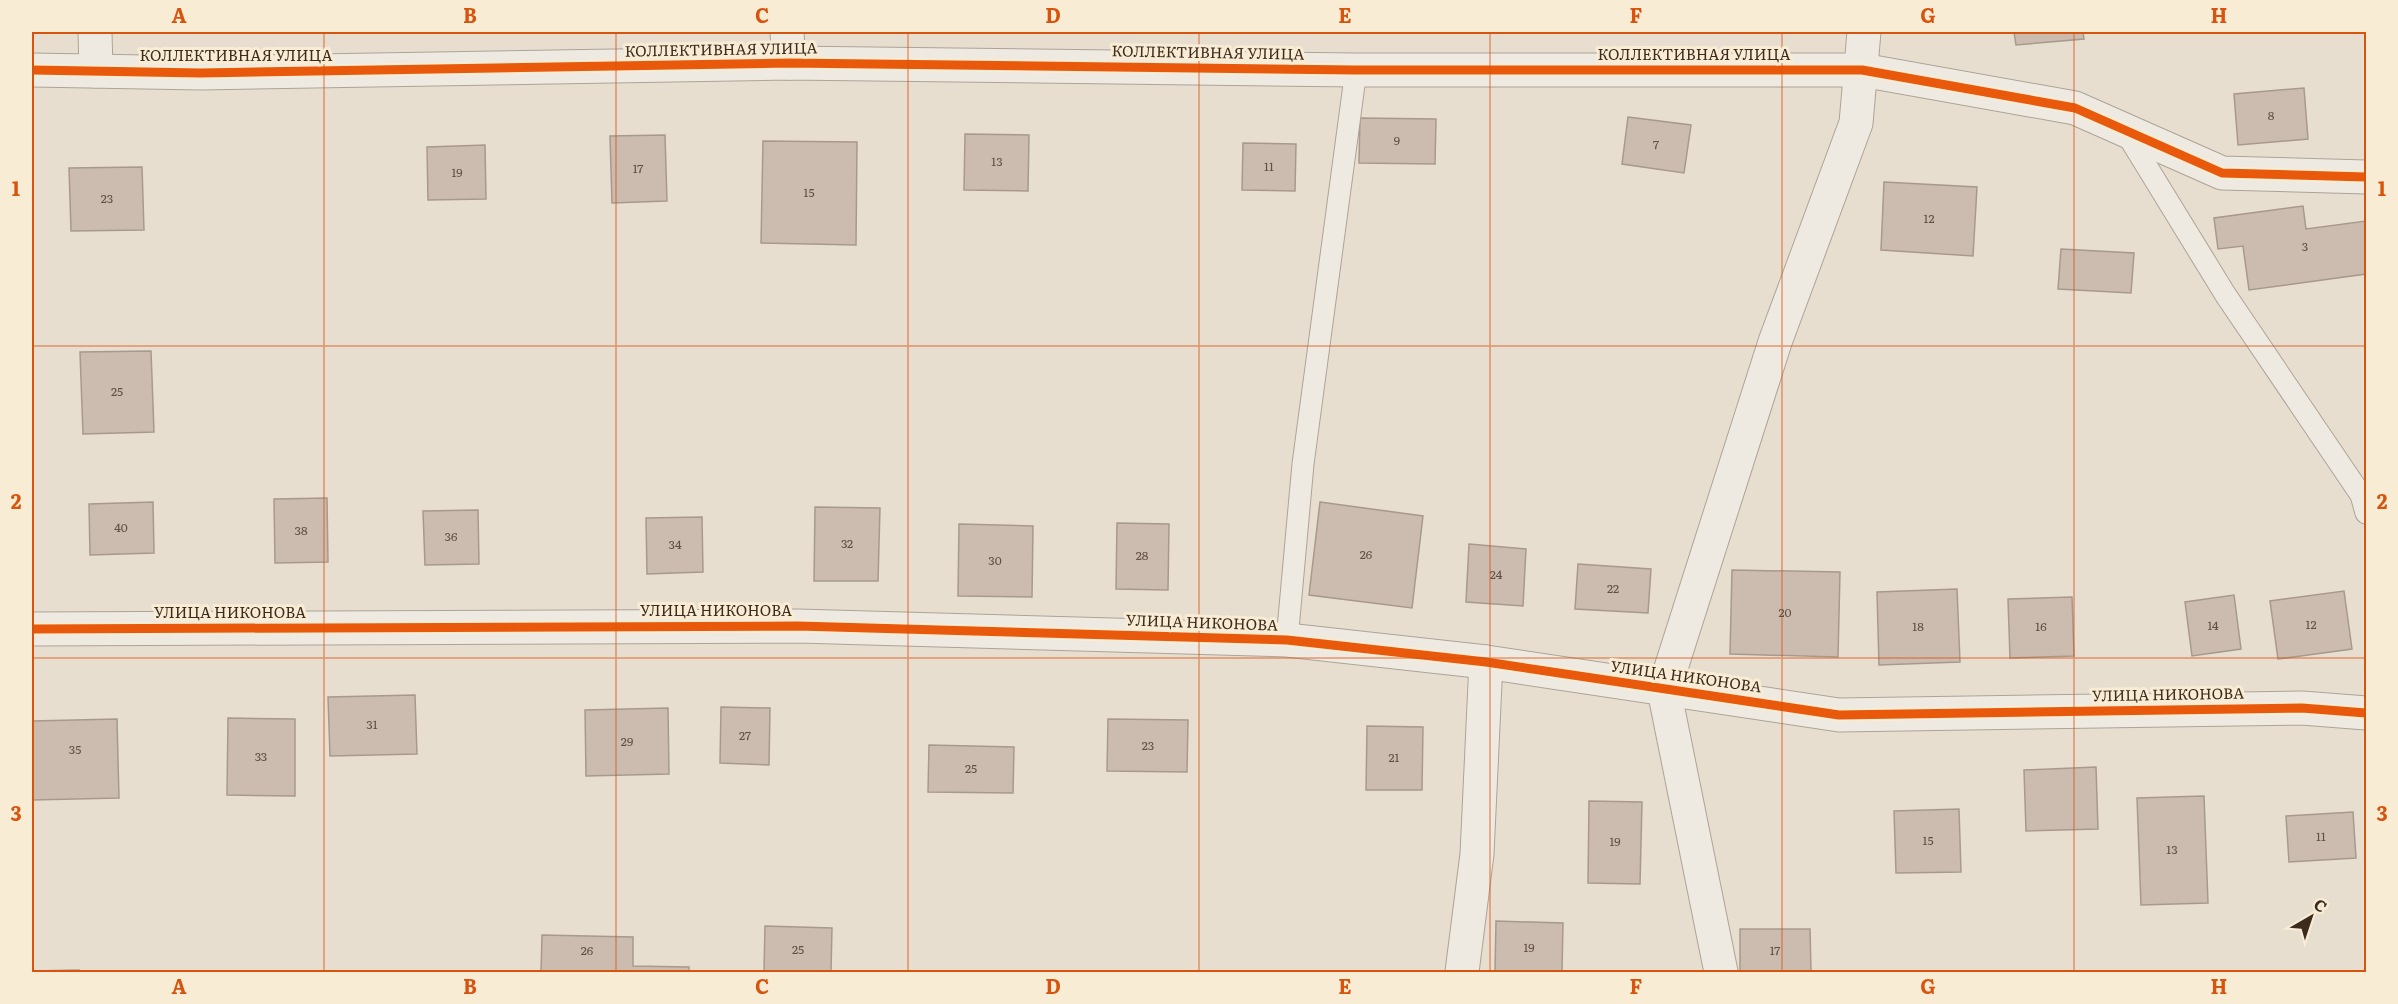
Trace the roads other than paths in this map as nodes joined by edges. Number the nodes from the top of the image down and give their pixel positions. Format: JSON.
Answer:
{"nodes":[{"id":1,"x":95,"y":32,"type":"edge"},
{"id":2,"x":1864,"y":32,"type":"edge"},
{"id":3,"x":788,"y":47,"type":"edge"},
{"id":4,"x":32,"y":70,"type":"edge"},
{"id":5,"x":1356,"y":70,"type":"junction"},
{"id":6,"x":1862,"y":70,"type":"junction"},
{"id":7,"x":96,"y":71,"type":"junction"},
{"id":8,"x":2125,"y":130,"type":"junction"},
{"id":9,"x":2367,"y":177,"type":"edge"},
{"id":10,"x":2367,"y":513,"type":"edge"},
{"id":11,"x":32,"y":629,"type":"edge"},
{"id":12,"x":1287,"y":640,"type":"junction"},
{"id":13,"x":1486,"y":662,"type":"junction"},
{"id":14,"x":1664,"y":690,"type":"junction"},
{"id":15,"x":2367,"y":713,"type":"edge"},
{"id":16,"x":1462,"y":972,"type":"edge"},
{"id":17,"x":1721,"y":972,"type":"edge"}],
"edges":[{"from":1,"to":7,"type":"street"},
{"from":2,"to":6,"type":"street"},
{"from":3,"to":5,"type":"street","name":"КОЛЛЕКТИВНАЯ УЛИЦА"},
{"from":3,"to":7,"type":"street","name":"КОЛЛЕКТИВНАЯ УЛИЦА"},
{"from":4,"to":7,"type":"street","name":"КОЛЛЕКТИВНАЯ УЛИЦА"},
{"from":5,"to":6,"type":"street","name":"КОЛЛЕКТИВНАЯ УЛИЦА"},
{"from":5,"to":12,"type":"lane"},
{"from":6,"to":8,"type":"street","name":"КОЛЛЕКТИВНАЯ УЛИЦА"},
{"from":6,"to":14,"type":"street"},
{"from":8,"to":9,"type":"street","name":"КОЛЛЕКТИВНАЯ УЛИЦА"},
{"from":8,"to":10,"type":"lane"},
{"from":11,"to":12,"type":"street","name":"УЛИЦА НИКОНОВА"},
{"from":12,"to":13,"type":"street","name":"УЛИЦА НИКОНОВА"},
{"from":13,"to":14,"type":"street","name":"УЛИЦА НИКОНОВА"},
{"from":13,"to":16,"type":"street"},
{"from":14,"to":15,"type":"street","name":"УЛИЦА НИКОНОВА"},
{"from":14,"to":17,"type":"street"}]}
